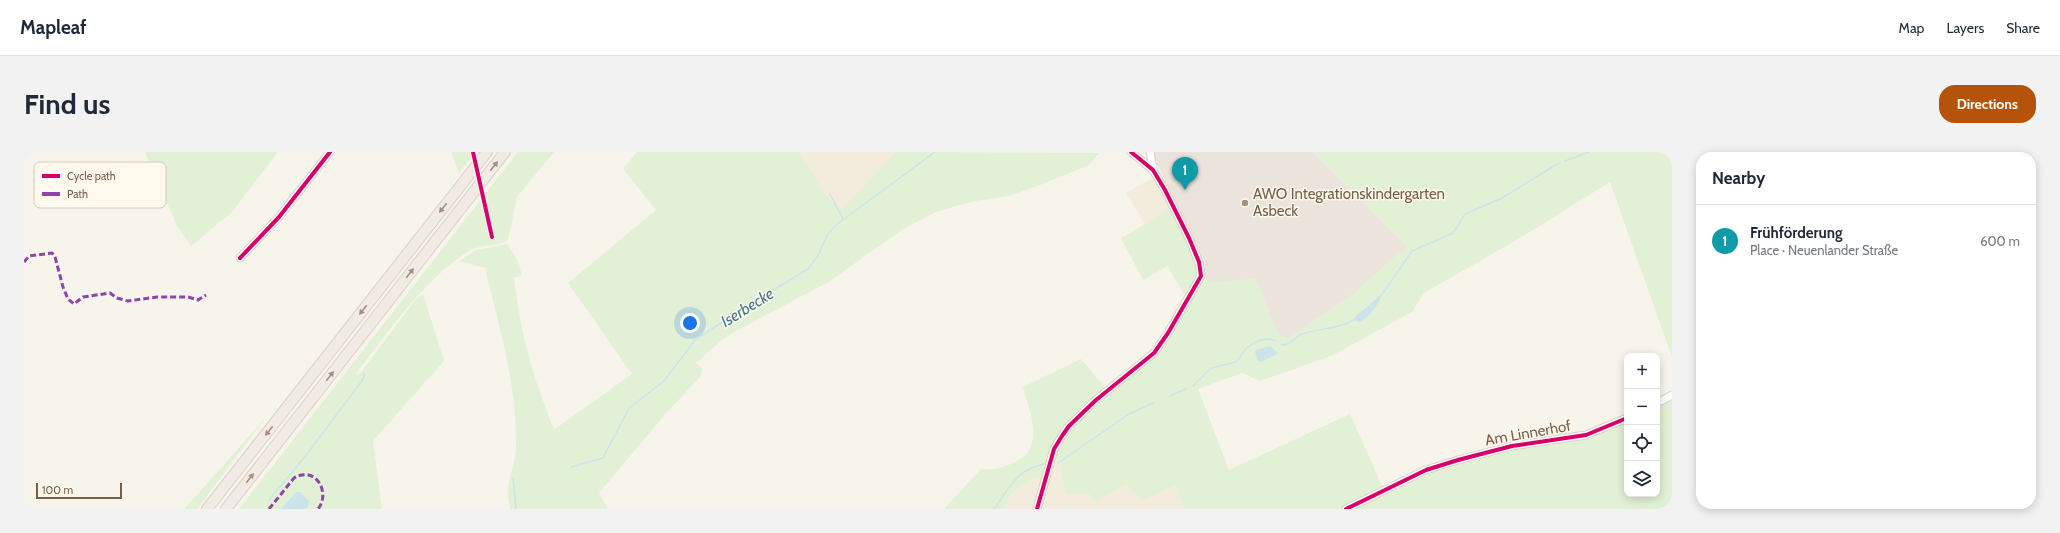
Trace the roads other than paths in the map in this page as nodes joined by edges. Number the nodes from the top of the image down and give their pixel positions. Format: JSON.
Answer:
{"nodes":[{"id":1,"x":330,"y":152,"type":"edge"},
{"id":2,"x":487,"y":152,"type":"edge"},
{"id":3,"x":505,"y":152,"type":"edge"},
{"id":4,"x":1131,"y":152,"type":"edge"},
{"id":5,"x":1143,"y":152,"type":"edge"},
{"id":6,"x":1150,"y":152,"type":"edge"},
{"id":7,"x":1145,"y":162,"type":"junction"},
{"id":8,"x":1153,"y":170,"type":"junction"},
{"id":9,"x":240,"y":258,"type":"dead end"},
{"id":10,"x":1672,"y":395,"type":"edge"},
{"id":11,"x":1660,"y":401,"type":"edge"},
{"id":12,"x":1624,"y":419,"type":"edge"},
{"id":13,"x":207,"y":509,"type":"edge"},
{"id":14,"x":226,"y":509,"type":"edge"},
{"id":15,"x":1036,"y":509,"type":"edge"},
{"id":16,"x":1346,"y":509,"type":"edge"}],
"edges":[{"from":1,"to":9,"type":"street"},
{"from":2,"to":13,"type":"highway","one_way":true},
{"from":14,"to":3,"type":"highway","one_way":true},
{"from":4,"to":7,"type":"street"},
{"from":5,"to":7,"type":"street"},
{"from":6,"to":8,"type":"street"},
{"from":7,"to":8,"type":"street"},
{"from":8,"to":15,"type":"street"},
{"from":10,"to":11,"type":"street"},
{"from":12,"to":16,"type":"street","name":"Am Linnerhof"}]}
